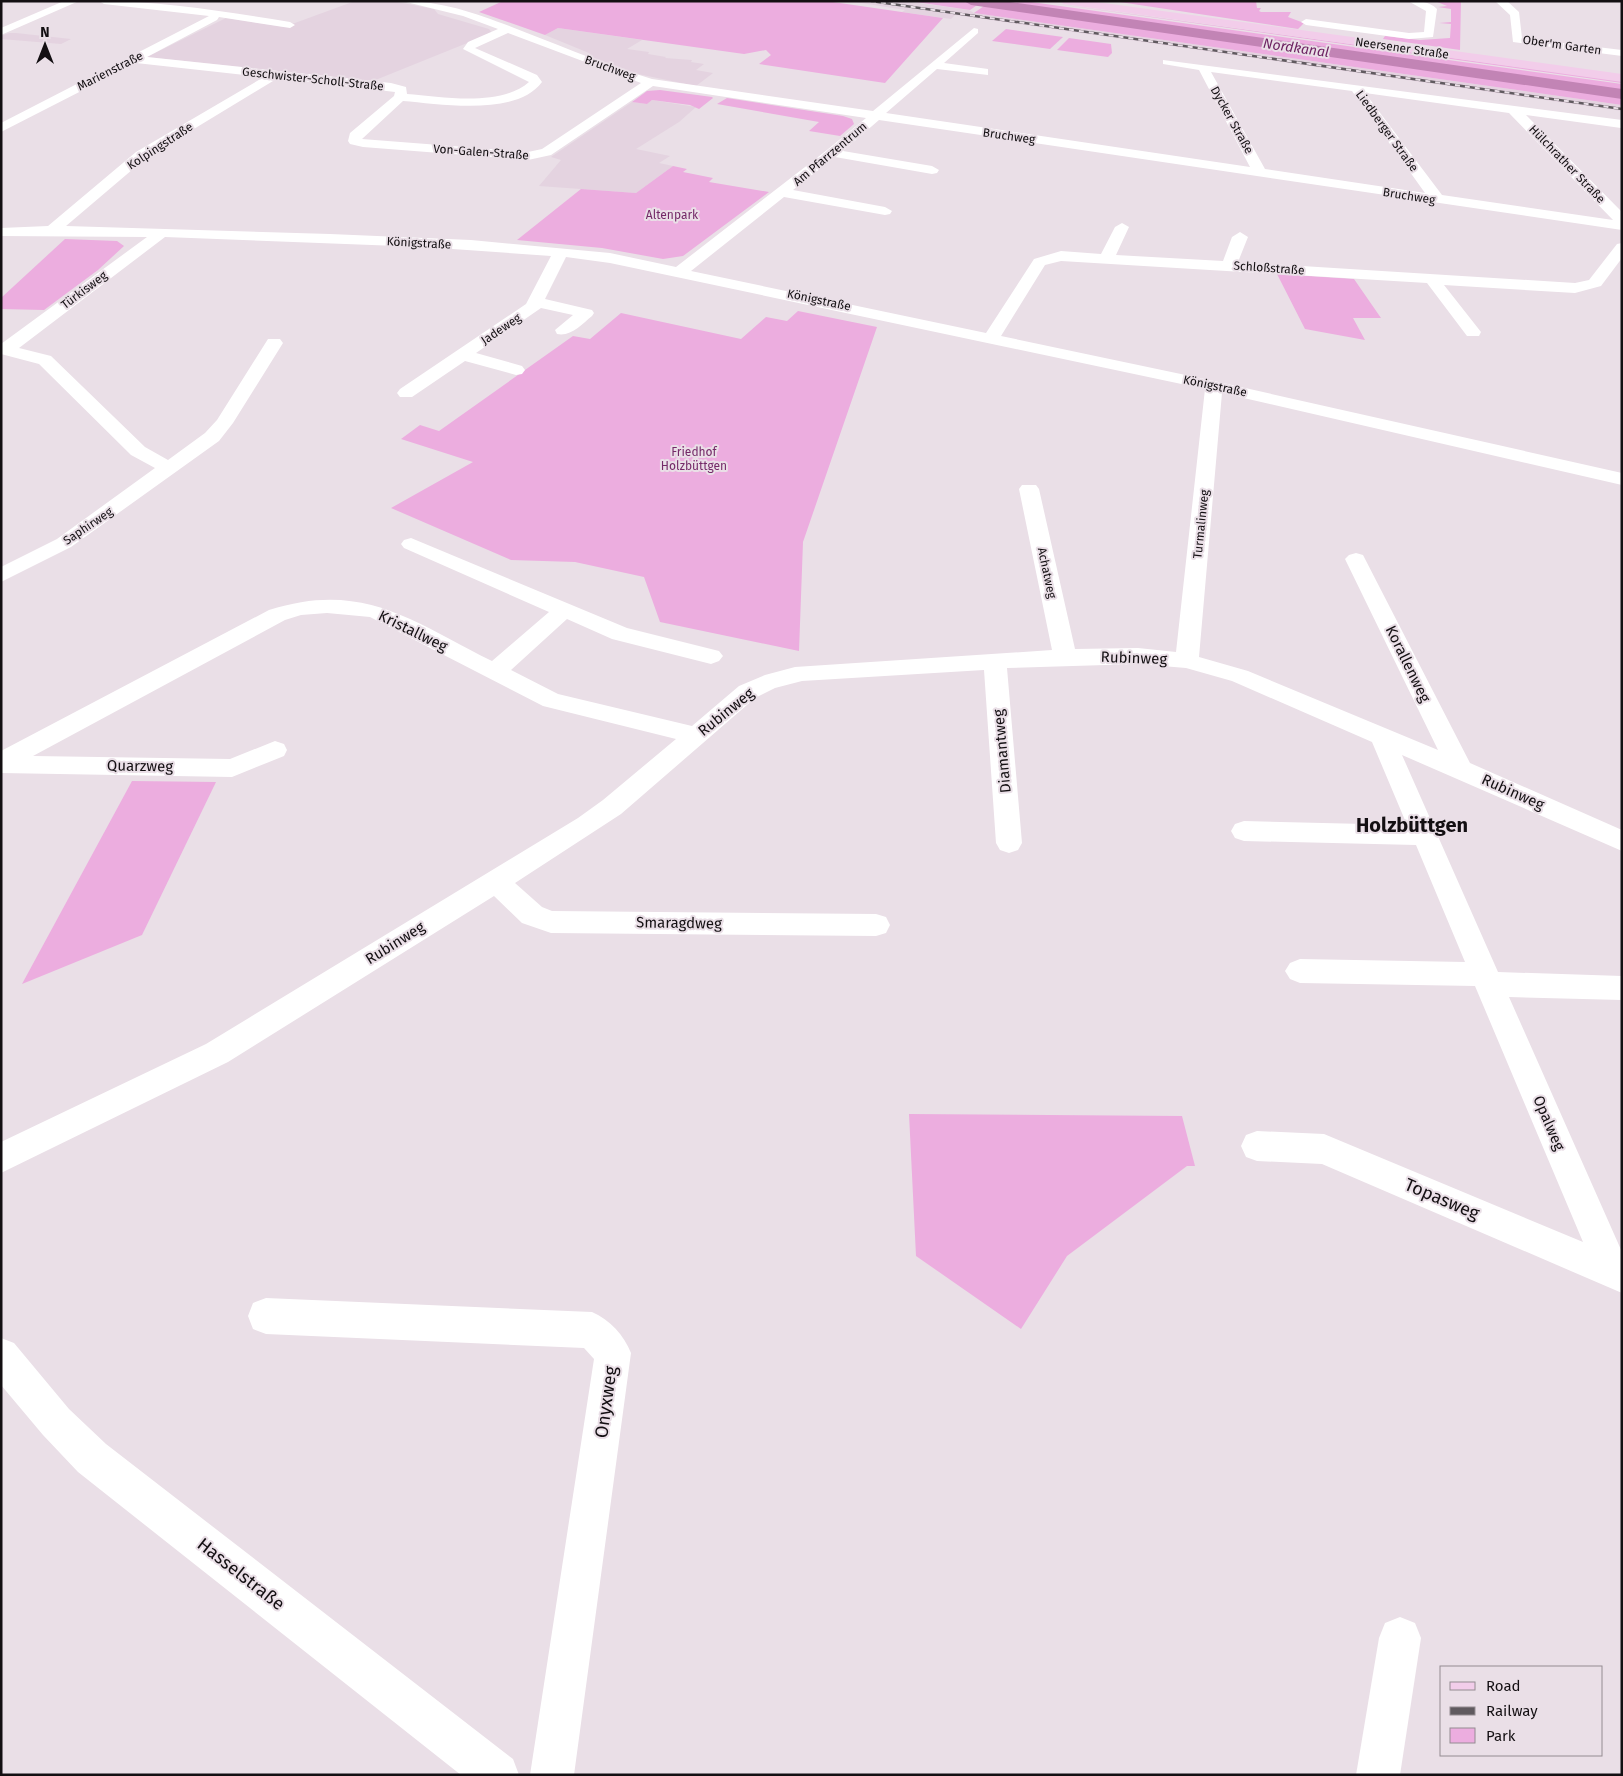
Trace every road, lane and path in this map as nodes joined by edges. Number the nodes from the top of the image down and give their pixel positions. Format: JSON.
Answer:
{"nodes":[{"id":1,"x":74,"y":1,"type":"edge"},
{"id":2,"x":104,"y":1,"type":"edge"},
{"id":3,"x":407,"y":1,"type":"edge"},
{"id":4,"x":1064,"y":1,"type":"edge"},
{"id":5,"x":1089,"y":1,"type":"edge"},
{"id":6,"x":1413,"y":1,"type":"edge"},
{"id":7,"x":1500,"y":1,"type":"edge"},
{"id":8,"x":241,"y":4,"type":"dead end"},
{"id":9,"x":1106,"y":7,"type":"junction"},
{"id":10,"x":215,"y":12,"type":"junction"},
{"id":11,"x":1306,"y":22,"type":"dead end"},
{"id":12,"x":290,"y":25,"type":"dead end"},
{"id":13,"x":1345,"y":28,"type":"junction"},
{"id":14,"x":509,"y":30,"type":"junction"},
{"id":15,"x":974,"y":31,"type":"dead end"},
{"id":16,"x":1,"y":32,"type":"edge"},
{"id":17,"x":1338,"y":39,"type":"junction"},
{"id":18,"x":1622,"y":53,"type":"edge"},
{"id":19,"x":134,"y":59,"type":"junction"},
{"id":20,"x":1168,"y":62,"type":"dead end"},
{"id":21,"x":934,"y":65,"type":"junction"},
{"id":22,"x":1203,"y":67,"type":"junction"},
{"id":23,"x":984,"y":72,"type":"dead end"},
{"id":24,"x":278,"y":74,"type":"junction"},
{"id":25,"x":1622,"y":78,"type":"edge"},
{"id":26,"x":651,"y":82,"type":"junction"},
{"id":27,"x":1355,"y":87,"type":"junction"},
{"id":28,"x":400,"y":97,"type":"junction"},
{"id":29,"x":1512,"y":108,"type":"junction"},
{"id":30,"x":947,"y":113,"type":"dead end"},
{"id":31,"x":876,"y":116,"type":"junction"},
{"id":32,"x":1005,"y":120,"type":"dead end"},
{"id":33,"x":923,"y":123,"type":"junction"},
{"id":34,"x":1621,"y":124,"type":"edge"},
{"id":35,"x":1,"y":128,"type":"edge"},
{"id":36,"x":1007,"y":135,"type":"junction"},
{"id":37,"x":832,"y":153,"type":"junction"},
{"id":38,"x":932,"y":170,"type":"dead end"},
{"id":39,"x":1261,"y":174,"type":"junction"},
{"id":40,"x":783,"y":193,"type":"junction"},
{"id":41,"x":1438,"y":200,"type":"junction"},
{"id":42,"x":886,"y":211,"type":"dead end"},
{"id":43,"x":1622,"y":221,"type":"edge"},
{"id":44,"x":1622,"y":226,"type":"edge"},
{"id":45,"x":1122,"y":227,"type":"dead end"},
{"id":46,"x":51,"y":231,"type":"junction"},
{"id":47,"x":1,"y":232,"type":"edge"},
{"id":48,"x":161,"y":233,"type":"junction"},
{"id":49,"x":1240,"y":237,"type":"dead end"},
{"id":50,"x":1622,"y":247,"type":"edge"},
{"id":51,"x":561,"y":252,"type":"junction"},
{"id":52,"x":1107,"y":257,"type":"junction"},
{"id":53,"x":1229,"y":265,"type":"junction"},
{"id":54,"x":681,"y":272,"type":"junction"},
{"id":55,"x":1603,"y":274,"type":"junction"},
{"id":56,"x":1432,"y":280,"type":"junction"},
{"id":57,"x":1620,"y":281,"type":"edge"},
{"id":58,"x":537,"y":302,"type":"junction"},
{"id":59,"x":564,"y":330,"type":"dead end"},
{"id":60,"x":1474,"y":332,"type":"dead end"},
{"id":61,"x":992,"y":337,"type":"junction"},
{"id":62,"x":274,"y":343,"type":"dead end"},
{"id":63,"x":4,"y":349,"type":"edge"},
{"id":64,"x":463,"y":355,"type":"junction"},
{"id":65,"x":516,"y":370,"type":"dead end"},
{"id":66,"x":1214,"y":386,"type":"junction"},
{"id":67,"x":406,"y":393,"type":"dead end"},
{"id":68,"x":169,"y":468,"type":"junction"},
{"id":69,"x":1622,"y":479,"type":"edge"},
{"id":70,"x":1029,"y":489,"type":"dead end"},
{"id":71,"x":411,"y":544,"type":"dead end"},
{"id":72,"x":1356,"y":558,"type":"dead end"},
{"id":73,"x":1,"y":576,"type":"edge"},
{"id":74,"x":563,"y":611,"type":"junction"},
{"id":75,"x":712,"y":656,"type":"dead end"},
{"id":76,"x":1065,"y":657,"type":"junction"},
{"id":77,"x":994,"y":660,"type":"junction"},
{"id":78,"x":1187,"y":662,"type":"junction"},
{"id":79,"x":494,"y":672,"type":"junction"},
{"id":80,"x":696,"y":735,"type":"junction"},
{"id":81,"x":1382,"y":736,"type":"junction"},
{"id":82,"x":276,"y":750,"type":"dead end"},
{"id":83,"x":1,"y":763,"type":"edge"},
{"id":84,"x":1460,"y":769,"type":"junction"},
{"id":85,"x":1244,"y":831,"type":"dead end"},
{"id":86,"x":1425,"y":835,"type":"junction"},
{"id":87,"x":1622,"y":841,"type":"edge"},
{"id":88,"x":1009,"y":843,"type":"dead end"},
{"id":89,"x":496,"y":881,"type":"junction"},
{"id":90,"x":876,"y":925,"type":"dead end"},
{"id":91,"x":1300,"y":971,"type":"dead end"},
{"id":92,"x":1487,"y":979,"type":"junction"},
{"id":93,"x":1622,"y":988,"type":"edge"},
{"id":94,"x":1257,"y":1146,"type":"dead end"},
{"id":95,"x":1,"y":1158,"type":"edge"},
{"id":96,"x":1617,"y":1274,"type":"edge"},
{"id":97,"x":266,"y":1316,"type":"dead end"},
{"id":98,"x":1,"y":1356,"type":"edge"},
{"id":99,"x":1400,"y":1638,"type":"dead end"},
{"id":100,"x":497,"y":1775,"type":"edge"},
{"id":101,"x":552,"y":1775,"type":"edge"},
{"id":102,"x":1378,"y":1775,"type":"edge"}],
"edges":[{"from":1,"to":16,"type":"street"},
{"from":2,"to":10,"type":"street"},
{"from":3,"to":14,"type":"street","name":"Bruchweg"},
{"from":4,"to":9,"type":"main road","name":"Neersener Straße"},
{"from":5,"to":9,"type":"main road"},
{"from":6,"to":13,"type":"street"},
{"from":7,"to":18,"type":"street","name":"Ober'm Garten"},
{"from":8,"to":10,"type":"street"},
{"from":9,"to":17,"type":"main road","name":"Neersener Straße"},
{"from":10,"to":12,"type":"street"},
{"from":10,"to":19,"type":"street","name":"Marienstraße"},
{"from":11,"to":13,"type":"street"},
{"from":13,"to":17,"type":"street"},
{"from":14,"to":26,"type":"street","name":"Bruchweg"},
{"from":14,"to":28,"type":"street","name":"Geschwister-Scholl-Straße"},
{"from":15,"to":21,"type":"street","name":"Am Pfarrzentrum"},
{"from":17,"to":25,"type":"main road","name":"Neersener Straße"},
{"from":19,"to":24,"type":"street","name":"Geschwister-Scholl-Straße"},
{"from":19,"to":35,"type":"street","name":"Marienstraße"},
{"from":20,"to":22,"type":"street"},
{"from":21,"to":23,"type":"street"},
{"from":21,"to":31,"type":"street","name":"Am Pfarrzentrum"},
{"from":22,"to":27,"type":"street"},
{"from":22,"to":39,"type":"street","name":"Dycker Straße"},
{"from":24,"to":28,"type":"street","name":"Geschwister-Scholl-Straße"},
{"from":24,"to":46,"type":"street","name":"Kolpingstraße"},
{"from":26,"to":28,"type":"street","name":"Von-Galen-Straße"},
{"from":26,"to":31,"type":"street","name":"Bruchweg"},
{"from":27,"to":29,"type":"street"},
{"from":27,"to":41,"type":"street","name":"Liedberger Straße"},
{"from":29,"to":34,"type":"street"},
{"from":29,"to":43,"type":"street","name":"Hülchrather Straße"},
{"from":30,"to":33,"type":"street"},
{"from":31,"to":33,"type":"street","name":"Bruchweg"},
{"from":31,"to":37,"type":"street","name":"Am Pfarrzentrum"},
{"from":32,"to":36,"type":"street"},
{"from":33,"to":36,"type":"street","name":"Bruchweg"},
{"from":36,"to":39,"type":"street","name":"Bruchweg"},
{"from":37,"to":38,"type":"street"},
{"from":37,"to":40,"type":"street","name":"Am Pfarrzentrum"},
{"from":39,"to":41,"type":"street","name":"Bruchweg"},
{"from":40,"to":42,"type":"street"},
{"from":40,"to":54,"type":"street","name":"Am Pfarrzentrum"},
{"from":41,"to":44,"type":"street","name":"Bruchweg"},
{"from":45,"to":52,"type":"street"},
{"from":46,"to":47,"type":"street","name":"Königstraße"},
{"from":46,"to":48,"type":"street","name":"Königstraße"},
{"from":48,"to":51,"type":"street","name":"Königstraße"},
{"from":48,"to":63,"type":"street","name":"Türkisweg"},
{"from":49,"to":53,"type":"street"},
{"from":50,"to":55,"type":"street","name":"Schloßstraße"},
{"from":51,"to":54,"type":"street","name":"Königstraße"},
{"from":51,"to":58,"type":"street","name":"Jadeweg"},
{"from":52,"to":53,"type":"street","name":"Schloßstraße"},
{"from":52,"to":61,"type":"street","name":"Schloßstraße"},
{"from":53,"to":56,"type":"street","name":"Schloßstraße"},
{"from":54,"to":61,"type":"street","name":"Königstraße"},
{"from":55,"to":56,"type":"street","name":"Schloßstraße"},
{"from":55,"to":57,"type":"street"},
{"from":56,"to":60,"type":"street"},
{"from":58,"to":59,"type":"street"},
{"from":58,"to":64,"type":"street","name":"Jadeweg"},
{"from":61,"to":66,"type":"street","name":"Königstraße"},
{"from":62,"to":68,"type":"street","name":"Saphirweg"},
{"from":63,"to":68,"type":"street","name":"Türkisweg"},
{"from":64,"to":65,"type":"street","name":"Jadeweg"},
{"from":64,"to":67,"type":"street","name":"Jadeweg"},
{"from":66,"to":69,"type":"street","name":"Königstraße"},
{"from":66,"to":78,"type":"street","name":"Turmalinweg"},
{"from":68,"to":73,"type":"street","name":"Saphirweg"},
{"from":70,"to":76,"type":"street","name":"Achatweg"},
{"from":71,"to":74,"type":"street"},
{"from":72,"to":84,"type":"street","name":"Korallenweg"},
{"from":74,"to":75,"type":"street"},
{"from":74,"to":79,"type":"street"},
{"from":76,"to":77,"type":"street","name":"Rubinweg"},
{"from":76,"to":78,"type":"street","name":"Rubinweg"},
{"from":77,"to":80,"type":"street","name":"Rubinweg"},
{"from":77,"to":88,"type":"street","name":"Diamantweg"},
{"from":78,"to":81,"type":"street","name":"Rubinweg"},
{"from":79,"to":80,"type":"street","name":"Kristallweg"},
{"from":79,"to":83,"type":"street","name":"Kristallweg"},
{"from":80,"to":89,"type":"street","name":"Rubinweg"},
{"from":81,"to":84,"type":"street","name":"Rubinweg"},
{"from":81,"to":86,"type":"street","name":"Opalweg"},
{"from":82,"to":83,"type":"street","name":"Quarzweg"},
{"from":84,"to":87,"type":"street","name":"Rubinweg"},
{"from":85,"to":86,"type":"street"},
{"from":86,"to":92,"type":"street","name":"Opalweg"},
{"from":89,"to":90,"type":"street","name":"Smaragdweg"},
{"from":89,"to":95,"type":"street","name":"Rubinweg"},
{"from":91,"to":92,"type":"street"},
{"from":92,"to":93,"type":"street"},
{"from":92,"to":96,"type":"street","name":"Opalweg"},
{"from":94,"to":96,"type":"street","name":"Topasweg"},
{"from":97,"to":101,"type":"street","name":"Onyxweg"},
{"from":98,"to":100,"type":"street","name":"Hasselstraße"},
{"from":99,"to":102,"type":"street"}]}
